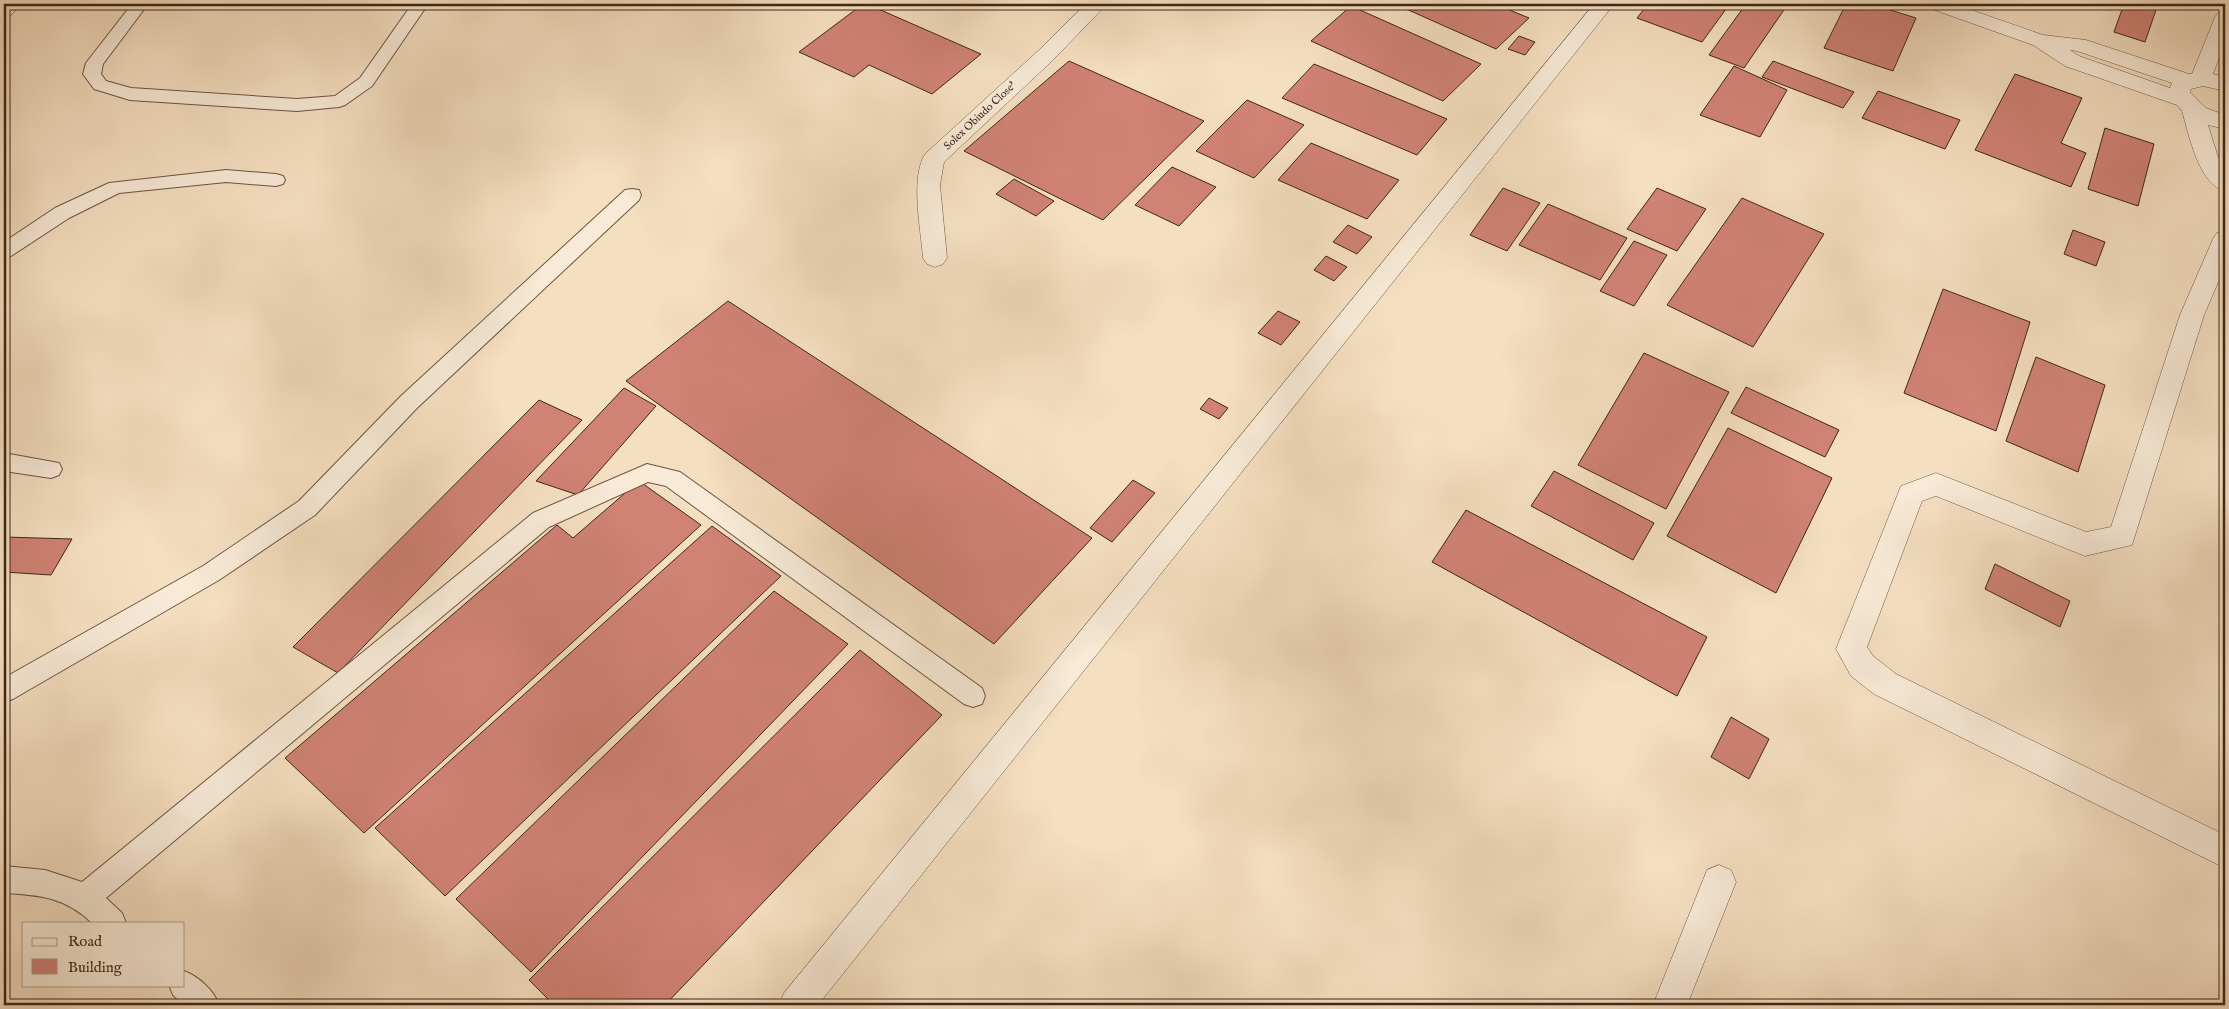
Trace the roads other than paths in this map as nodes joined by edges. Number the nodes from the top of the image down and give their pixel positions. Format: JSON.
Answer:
{"nodes":[{"id":1,"x":11,"y":4,"type":"edge"},
{"id":2,"x":140,"y":4,"type":"edge"},
{"id":3,"x":420,"y":4,"type":"edge"},
{"id":4,"x":1097,"y":4,"type":"edge"},
{"id":5,"x":1604,"y":4,"type":"edge"},
{"id":6,"x":1936,"y":4,"type":"edge"},
{"id":7,"x":4,"y":11,"type":"edge"},
{"id":8,"x":2225,"y":16,"type":"edge"},
{"id":9,"x":2225,"y":84,"type":"edge"},
{"id":10,"x":2191,"y":92,"type":"junction"},
{"id":11,"x":2225,"y":122,"type":"edge"},
{"id":12,"x":276,"y":180,"type":"dead end"},
{"id":13,"x":2225,"y":183,"type":"edge"},
{"id":14,"x":632,"y":196,"type":"dead end"},
{"id":15,"x":2225,"y":239,"type":"edge"},
{"id":16,"x":4,"y":251,"type":"edge"},
{"id":17,"x":935,"y":258,"type":"dead end"},
{"id":18,"x":4,"y":462,"type":"edge"},
{"id":19,"x":51,"y":469,"type":"dead end"},
{"id":20,"x":4,"y":691,"type":"edge"},
{"id":21,"x":973,"y":696,"type":"dead end"},
{"id":22,"x":2225,"y":852,"type":"edge"},
{"id":23,"x":4,"y":880,"type":"edge"},
{"id":24,"x":1719,"y":882,"type":"dead end"},
{"id":25,"x":84,"y":898,"type":"junction"},
{"id":26,"x":111,"y":922,"type":"edge"},
{"id":27,"x":184,"y":986,"type":"edge"},
{"id":28,"x":205,"y":1005,"type":"edge"},
{"id":29,"x":796,"y":1005,"type":"edge"},
{"id":30,"x":1670,"y":1005,"type":"edge"}],
"edges":[{"from":1,"to":7,"type":"street"},
{"from":2,"to":3,"type":"lane"},
{"from":4,"to":17,"type":"street","name":"Solex Obiudo Close'"},
{"from":5,"to":29,"type":"street"},
{"from":6,"to":10,"type":"street"},
{"from":8,"to":10,"type":"street"},
{"from":9,"to":10,"type":"street"},
{"from":10,"to":11,"type":"street"},
{"from":10,"to":13,"type":"street"},
{"from":12,"to":16,"type":"lane"},
{"from":14,"to":20,"type":"lane"},
{"from":15,"to":22,"type":"street"},
{"from":18,"to":19,"type":"lane"},
{"from":21,"to":25,"type":"lane"},
{"from":23,"to":25,"type":"lane"},
{"from":24,"to":30,"type":"street"},
{"from":25,"to":26,"type":"lane"},
{"from":27,"to":28,"type":"lane"}]}
